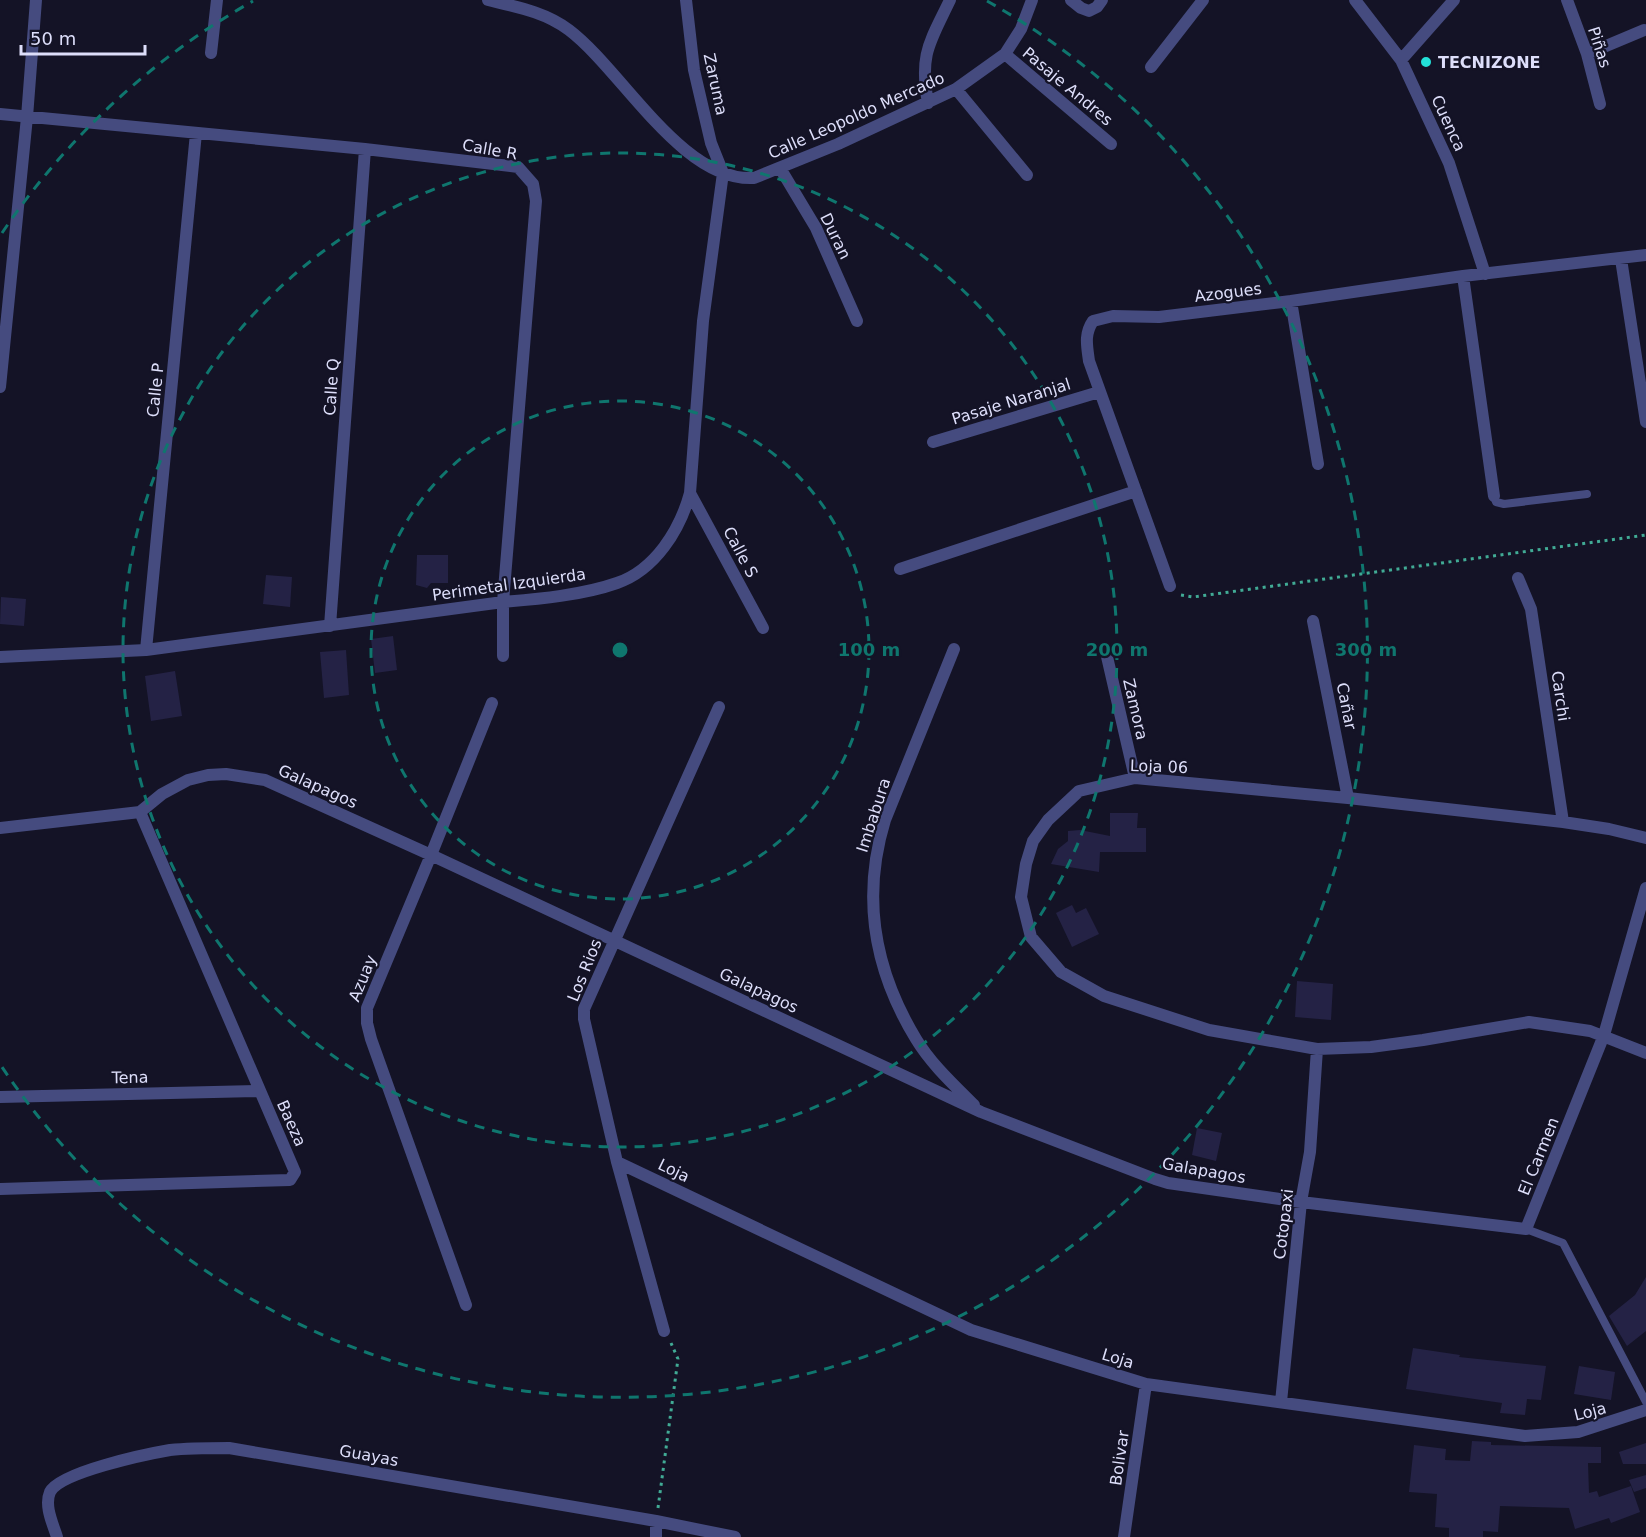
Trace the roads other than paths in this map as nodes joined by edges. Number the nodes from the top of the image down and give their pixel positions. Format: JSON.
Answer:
{"nodes":[{"id":1,"x":36,"y":0,"type":"edge"},
{"id":2,"x":217,"y":0,"type":"edge"},
{"id":3,"x":488,"y":0,"type":"edge"},
{"id":4,"x":686,"y":0,"type":"edge"},
{"id":5,"x":950,"y":0,"type":"edge"},
{"id":6,"x":1032,"y":0,"type":"edge"},
{"id":7,"x":1071,"y":0,"type":"edge"},
{"id":8,"x":1102,"y":0,"type":"edge"},
{"id":9,"x":1203,"y":0,"type":"edge"},
{"id":10,"x":1355,"y":0,"type":"edge"},
{"id":11,"x":1454,"y":0,"type":"edge"},
{"id":12,"x":1567,"y":0,"type":"edge"},
{"id":13,"x":1644,"y":30,"type":"dead end"},
{"id":14,"x":211,"y":53,"type":"dead end"},
{"id":15,"x":1005,"y":54,"type":"junction"},
{"id":16,"x":1587,"y":54,"type":"junction"},
{"id":17,"x":1401,"y":60,"type":"junction"},
{"id":18,"x":1151,"y":68,"type":"dead end"},
{"id":19,"x":956,"y":89,"type":"junction"},
{"id":20,"x":928,"y":103,"type":"junction"},
{"id":21,"x":1600,"y":104,"type":"dead end"},
{"id":22,"x":0,"y":114,"type":"edge"},
{"id":23,"x":27,"y":117,"type":"junction"},
{"id":24,"x":196,"y":133,"type":"junction"},
{"id":25,"x":1111,"y":144,"type":"dead end"},
{"id":26,"x":365,"y":150,"type":"junction"},
{"id":27,"x":780,"y":168,"type":"junction"},
{"id":28,"x":723,"y":172,"type":"junction"},
{"id":29,"x":1027,"y":175,"type":"dead end"},
{"id":30,"x":1646,"y":255,"type":"edge"},
{"id":31,"x":1621,"y":259,"type":"junction"},
{"id":32,"x":1485,"y":274,"type":"junction"},
{"id":33,"x":1463,"y":276,"type":"junction"},
{"id":34,"x":1291,"y":301,"type":"junction"},
{"id":35,"x":857,"y":321,"type":"dead end"},
{"id":36,"x":0,"y":387,"type":"edge"},
{"id":37,"x":1099,"y":392,"type":"junction"},
{"id":38,"x":1646,"y":422,"type":"edge"},
{"id":39,"x":933,"y":442,"type":"dead end"},
{"id":40,"x":1318,"y":464,"type":"dead end"},
{"id":41,"x":1136,"y":491,"type":"junction"},
{"id":42,"x":690,"y":493,"type":"junction"},
{"id":43,"x":1587,"y":494,"type":"dead end"},
{"id":44,"x":1494,"y":496,"type":"joint"},
{"id":45,"x":900,"y":569,"type":"dead end"},
{"id":46,"x":1518,"y":578,"type":"dead end"},
{"id":47,"x":1170,"y":586,"type":"road end"},
{"id":48,"x":503,"y":602,"type":"junction"},
{"id":49,"x":1313,"y":621,"type":"dead end"},
{"id":50,"x":330,"y":627,"type":"junction"},
{"id":51,"x":763,"y":628,"type":"dead end"},
{"id":52,"x":1105,"y":648,"type":"dead end"},
{"id":53,"x":954,"y":649,"type":"dead end"},
{"id":54,"x":146,"y":650,"type":"junction"},
{"id":55,"x":502,"y":656,"type":"dead end"},
{"id":56,"x":0,"y":657,"type":"edge"},
{"id":57,"x":492,"y":703,"type":"dead end"},
{"id":58,"x":719,"y":707,"type":"dead end"},
{"id":59,"x":1135,"y":778,"type":"junction"},
{"id":60,"x":1348,"y":798,"type":"junction"},
{"id":61,"x":140,"y":812,"type":"junction"},
{"id":62,"x":1563,"y":822,"type":"junction"},
{"id":63,"x":0,"y":828,"type":"edge"},
{"id":64,"x":1646,"y":838,"type":"edge"},
{"id":65,"x":432,"y":855,"type":"junction"},
{"id":66,"x":1646,"y":888,"type":"edge"},
{"id":67,"x":614,"y":941,"type":"junction"},
{"id":68,"x":1604,"y":1035,"type":"junction"},
{"id":69,"x":1317,"y":1049,"type":"junction"},
{"id":70,"x":1646,"y":1053,"type":"edge"},
{"id":71,"x":260,"y":1091,"type":"junction"},
{"id":72,"x":0,"y":1097,"type":"edge"},
{"id":73,"x":981,"y":1112,"type":"junction"},
{"id":74,"x":617,"y":1162,"type":"junction"},
{"id":75,"x":0,"y":1189,"type":"edge"},
{"id":76,"x":1301,"y":1202,"type":"junction"},
{"id":77,"x":1526,"y":1229,"type":"junction"},
{"id":78,"x":466,"y":1305,"type":"dead end"},
{"id":79,"x":664,"y":1331,"type":"road end"},
{"id":80,"x":1146,"y":1383,"type":"junction"},
{"id":81,"x":1281,"y":1402,"type":"junction"},
{"id":82,"x":1646,"y":1402,"type":"edge"},
{"id":83,"x":1646,"y":1410,"type":"edge"},
{"id":84,"x":656,"y":1521,"type":"junction"},
{"id":85,"x":57,"y":1537,"type":"edge"},
{"id":86,"x":656,"y":1537,"type":"edge"},
{"id":87,"x":735,"y":1537,"type":"edge"},
{"id":88,"x":1124,"y":1537,"type":"edge"}],
"edges":[{"from":1,"to":23,"type":"street"},
{"from":2,"to":14,"type":"street"},
{"from":3,"to":28,"type":"street","name":"Calle Leopoldo Mercado"},
{"from":4,"to":28,"type":"street","name":"Zaruma"},
{"from":5,"to":20,"type":"street"},
{"from":6,"to":15,"type":"street","name":"Calle Leopoldo Mercado"},
{"from":7,"to":8,"type":"street"},
{"from":9,"to":18,"type":"street"},
{"from":10,"to":17,"type":"street","name":"Cuenca"},
{"from":11,"to":17,"type":"street"},
{"from":12,"to":16,"type":"street","name":"Piñas"},
{"from":13,"to":16,"type":"street"},
{"from":15,"to":19,"type":"street","name":"Calle Leopoldo Mercado"},
{"from":15,"to":25,"type":"street","name":"Pasaje Andres"},
{"from":16,"to":21,"type":"street","name":"Piñas"},
{"from":17,"to":32,"type":"street","name":"Cuenca"},
{"from":19,"to":20,"type":"street","name":"Calle Leopoldo Mercado"},
{"from":19,"to":29,"type":"street"},
{"from":20,"to":27,"type":"street","name":"Calle Leopoldo Mercado"},
{"from":22,"to":23,"type":"street","name":"Calle R"},
{"from":23,"to":24,"type":"street","name":"Calle R"},
{"from":23,"to":36,"type":"street"},
{"from":24,"to":26,"type":"street","name":"Calle R"},
{"from":24,"to":54,"type":"street","name":"Calle P"},
{"from":26,"to":48,"type":"street","name":"Calle R"},
{"from":26,"to":50,"type":"street","name":"Calle Q"},
{"from":27,"to":28,"type":"street","name":"Calle Leopoldo Mercado"},
{"from":27,"to":35,"type":"street","name":"Duran"},
{"from":28,"to":42,"type":"street","name":"Perimetal Izquierda"},
{"from":30,"to":31,"type":"street","name":"Azogues"},
{"from":31,"to":32,"type":"street","name":"Azogues"},
{"from":31,"to":38,"type":"street"},
{"from":32,"to":33,"type":"street","name":"Azogues"},
{"from":33,"to":34,"type":"street","name":"Azogues"},
{"from":33,"to":44,"type":"street"},
{"from":34,"to":37,"type":"street","name":"Azogues"},
{"from":34,"to":40,"type":"street"},
{"from":37,"to":39,"type":"street","name":"Pasaje Naranjal"},
{"from":37,"to":41,"type":"street","name":"Azogues"},
{"from":41,"to":45,"type":"street"},
{"from":41,"to":47,"type":"street","name":"Azogues"},
{"from":42,"to":48,"type":"street","name":"Perimetal Izquierda"},
{"from":42,"to":51,"type":"street","name":"Calle S"},
{"from":43,"to":44,"type":"lane"},
{"from":46,"to":62,"type":"street","name":"Carchi"},
{"from":48,"to":50,"type":"street","name":"Perimetal Izquierda"},
{"from":48,"to":55,"type":"street","name":"Calle R"},
{"from":49,"to":60,"type":"street","name":"Cañar"},
{"from":50,"to":54,"type":"street","name":"Perimetal Izquierda"},
{"from":52,"to":59,"type":"street","name":"Zamora"},
{"from":53,"to":73,"type":"street","name":"Imbabura"},
{"from":54,"to":56,"type":"street","name":"Perimetal Izquierda"},
{"from":57,"to":65,"type":"street","name":"Azuay"},
{"from":58,"to":67,"type":"street","name":"Los Rios"},
{"from":59,"to":60,"type":"street","name":"Loja 06"},
{"from":59,"to":69,"type":"street","name":"Loja 06"},
{"from":60,"to":62,"type":"street","name":"Loja 06"},
{"from":61,"to":63,"type":"street"},
{"from":61,"to":65,"type":"street","name":"Galapagos"},
{"from":61,"to":71,"type":"street","name":"Baeza"},
{"from":62,"to":64,"type":"street","name":"Loja 06"},
{"from":65,"to":67,"type":"street","name":"Galapagos"},
{"from":65,"to":78,"type":"street","name":"Azuay"},
{"from":66,"to":68,"type":"street","name":"El Carmen"},
{"from":67,"to":73,"type":"street","name":"Galapagos"},
{"from":67,"to":74,"type":"street","name":"Los Rios"},
{"from":68,"to":69,"type":"street"},
{"from":68,"to":70,"type":"street"},
{"from":68,"to":77,"type":"street","name":"El Carmen"},
{"from":69,"to":76,"type":"street","name":"Cotopaxi"},
{"from":71,"to":72,"type":"street","name":"Tena"},
{"from":71,"to":75,"type":"street","name":"Baeza"},
{"from":73,"to":76,"type":"street","name":"Galapagos"},
{"from":74,"to":79,"type":"street","name":"Los Rios"},
{"from":74,"to":80,"type":"street","name":"Loja"},
{"from":76,"to":77,"type":"street","name":"Galapagos"},
{"from":76,"to":81,"type":"street","name":"Cotopaxi"},
{"from":77,"to":82,"type":"lane"},
{"from":80,"to":81,"type":"street","name":"Loja"},
{"from":80,"to":88,"type":"street","name":"Bolivar"},
{"from":81,"to":83,"type":"street","name":"Loja"},
{"from":84,"to":85,"type":"street","name":"Guayas"},
{"from":84,"to":86,"type":"street"},
{"from":84,"to":87,"type":"street","name":"Guayas"}]}
